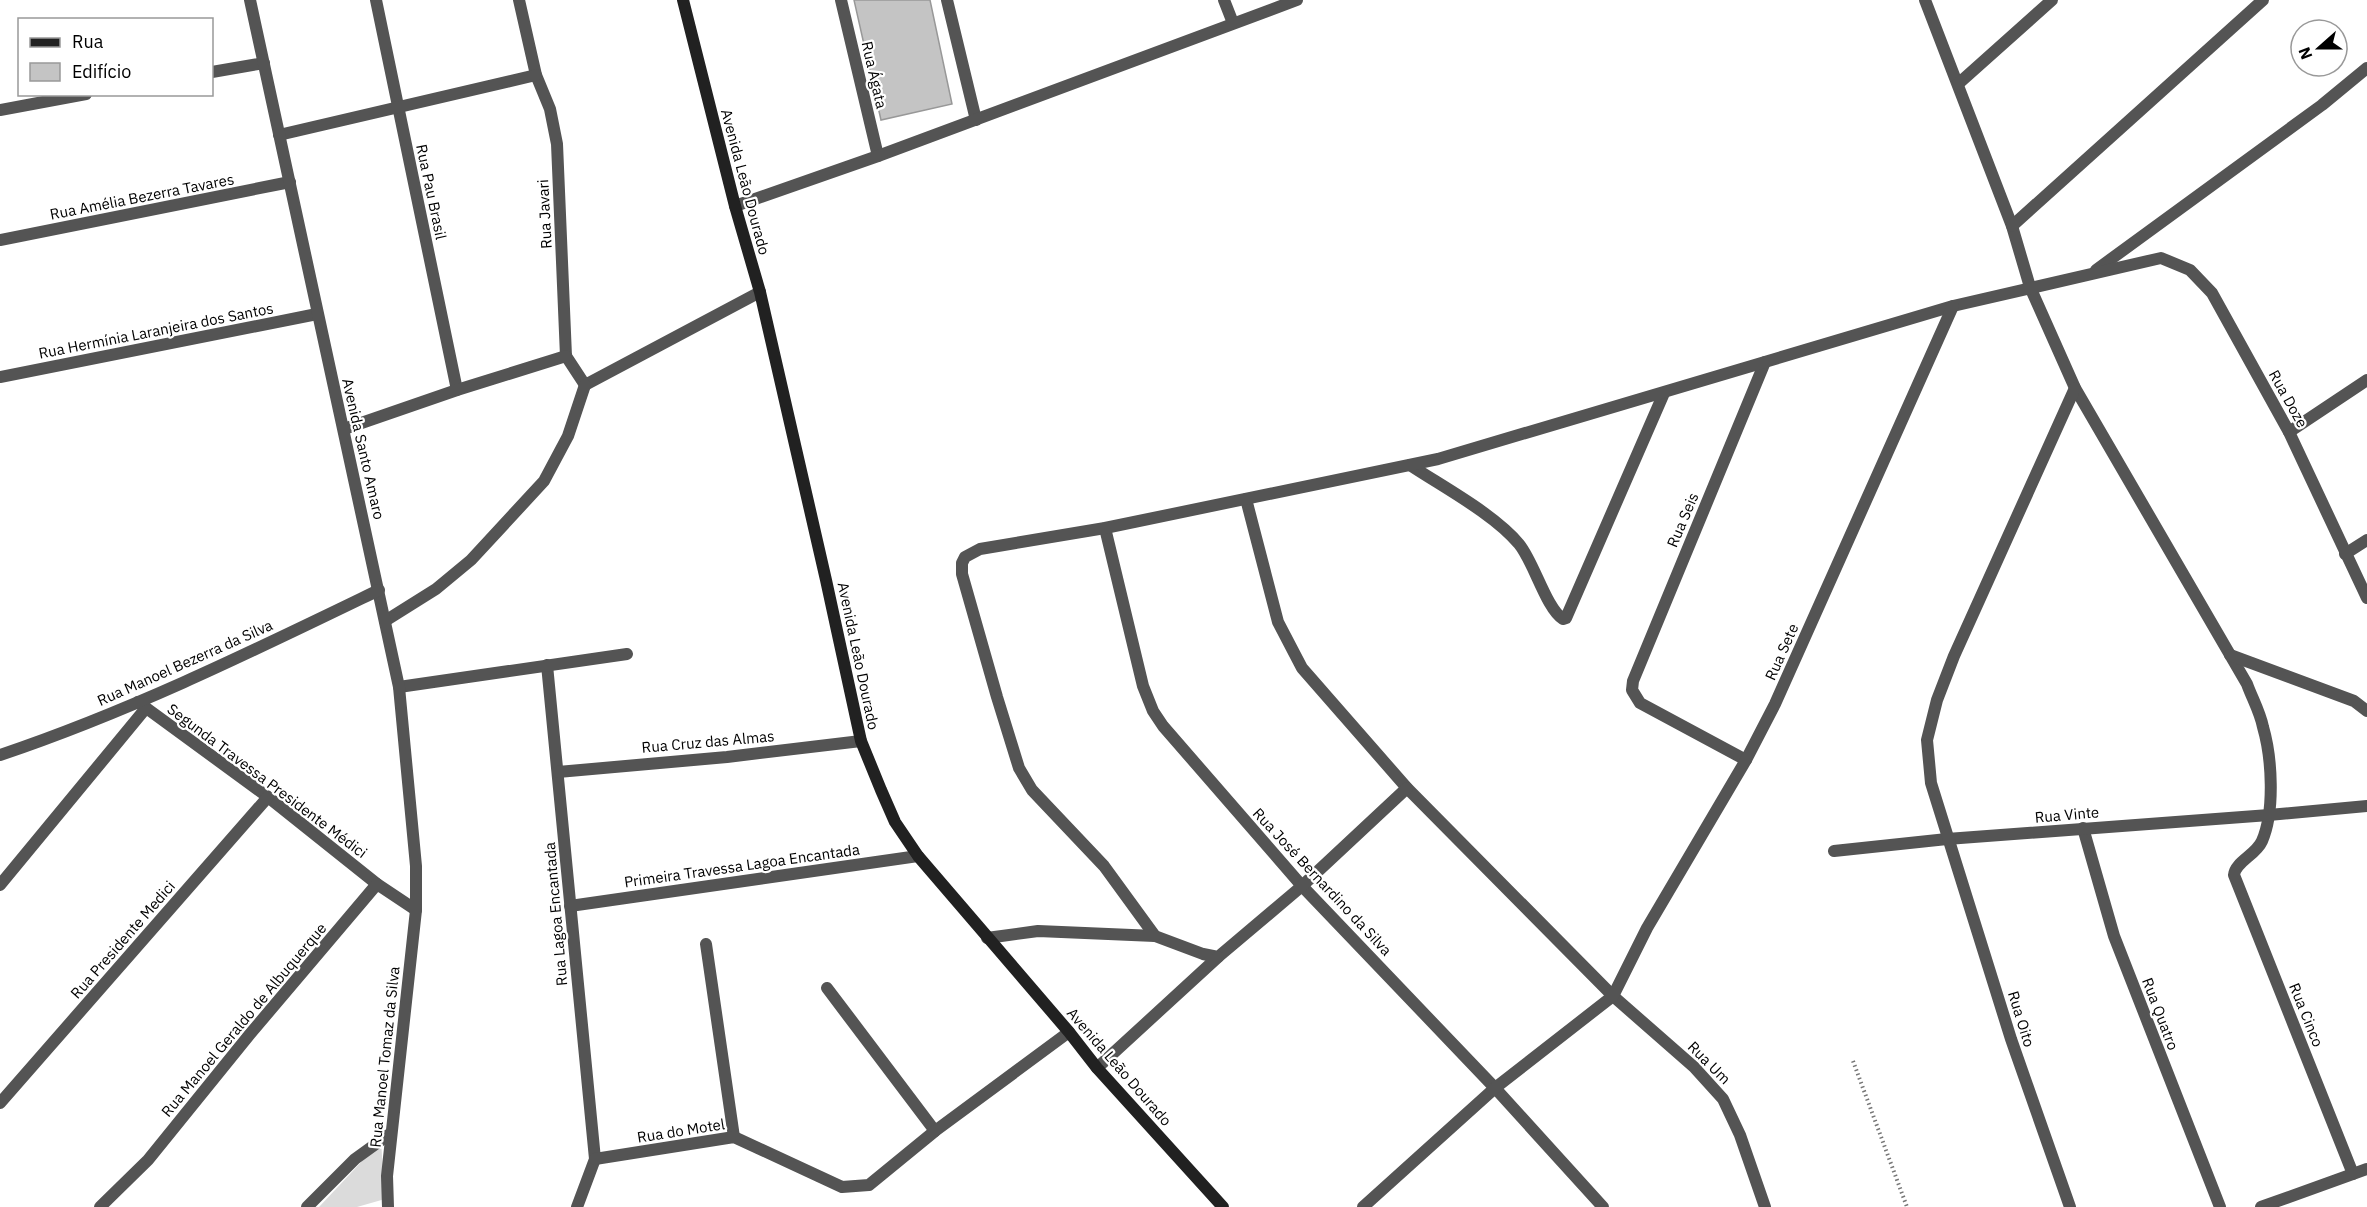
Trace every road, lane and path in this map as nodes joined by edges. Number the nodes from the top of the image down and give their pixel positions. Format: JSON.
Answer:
{"nodes":[{"id":1,"x":250,"y":0,"type":"edge"},
{"id":2,"x":376,"y":0,"type":"edge"},
{"id":3,"x":519,"y":0,"type":"edge"},
{"id":4,"x":683,"y":0,"type":"edge"},
{"id":5,"x":841,"y":0,"type":"edge"},
{"id":6,"x":947,"y":0,"type":"edge"},
{"id":7,"x":1224,"y":0,"type":"edge"},
{"id":8,"x":1297,"y":0,"type":"edge"},
{"id":9,"x":1925,"y":0,"type":"edge"},
{"id":10,"x":2052,"y":0,"type":"edge"},
{"id":11,"x":2263,"y":0,"type":"edge"},
{"id":12,"x":1233,"y":23,"type":"junction"},
{"id":13,"x":264,"y":63,"type":"junction"},
{"id":14,"x":2367,"y":68,"type":"edge"},
{"id":15,"x":213,"y":72,"type":"edge"},
{"id":16,"x":536,"y":75,"type":"junction"},
{"id":17,"x":1958,"y":84,"type":"junction"},
{"id":18,"x":75,"y":96,"type":"edge"},
{"id":19,"x":399,"y":108,"type":"junction"},
{"id":20,"x":0,"y":110,"type":"edge"},
{"id":21,"x":976,"y":120,"type":"junction"},
{"id":22,"x":279,"y":135,"type":"junction"},
{"id":23,"x":878,"y":156,"type":"junction"},
{"id":24,"x":290,"y":182,"type":"junction"},
{"id":25,"x":735,"y":206,"type":"junction"},
{"id":26,"x":2012,"y":226,"type":"junction"},
{"id":27,"x":0,"y":240,"type":"edge"},
{"id":28,"x":2090,"y":275,"type":"junction"},
{"id":29,"x":2030,"y":287,"type":"junction"},
{"id":30,"x":760,"y":292,"type":"junction"},
{"id":31,"x":1953,"y":306,"type":"junction"},
{"id":32,"x":317,"y":314,"type":"junction"},
{"id":33,"x":566,"y":356,"type":"junction"},
{"id":34,"x":1765,"y":362,"type":"junction"},
{"id":35,"x":0,"y":377,"type":"edge"},
{"id":36,"x":2367,"y":380,"type":"edge"},
{"id":37,"x":585,"y":385,"type":"junction"},
{"id":38,"x":2075,"y":388,"type":"junction"},
{"id":39,"x":457,"y":390,"type":"junction"},
{"id":40,"x":1664,"y":393,"type":"junction"},
{"id":41,"x":344,"y":429,"type":"junction"},
{"id":42,"x":2289,"y":432,"type":"junction"},
{"id":43,"x":1410,"y":465,"type":"junction"},
{"id":44,"x":1246,"y":499,"type":"junction"},
{"id":45,"x":1105,"y":528,"type":"junction"},
{"id":46,"x":2367,"y":540,"type":"edge"},
{"id":47,"x":2345,"y":554,"type":"junction"},
{"id":48,"x":379,"y":590,"type":"junction"},
{"id":49,"x":2367,"y":597,"type":"edge"},
{"id":50,"x":385,"y":621,"type":"junction"},
{"id":51,"x":627,"y":654,"type":"dead end"},
{"id":52,"x":2230,"y":655,"type":"junction"},
{"id":53,"x":547,"y":665,"type":"junction"},
{"id":54,"x":399,"y":687,"type":"junction"},
{"id":55,"x":142,"y":705,"type":"junction"},
{"id":56,"x":2367,"y":711,"type":"edge"},
{"id":57,"x":861,"y":741,"type":"junction"},
{"id":58,"x":0,"y":755,"type":"edge"},
{"id":59,"x":1746,"y":760,"type":"junction"},
{"id":60,"x":558,"y":772,"type":"junction"},
{"id":61,"x":1407,"y":788,"type":"junction"},
{"id":62,"x":268,"y":797,"type":"junction"},
{"id":63,"x":2367,"y":806,"type":"edge"},
{"id":64,"x":2269,"y":815,"type":"junction"},
{"id":65,"x":2084,"y":828,"type":"junction"},
{"id":66,"x":1947,"y":839,"type":"junction"},
{"id":67,"x":1834,"y":851,"type":"dead end"},
{"id":68,"x":918,"y":856,"type":"junction"},
{"id":69,"x":377,"y":884,"type":"junction"},
{"id":70,"x":0,"y":885,"type":"edge"},
{"id":71,"x":1302,"y":886,"type":"junction"},
{"id":72,"x":570,"y":906,"type":"junction"},
{"id":73,"x":416,"y":910,"type":"junction"},
{"id":74,"x":1155,"y":936,"type":"junction"},
{"id":75,"x":987,"y":938,"type":"junction"},
{"id":76,"x":706,"y":944,"type":"dead end"},
{"id":77,"x":1218,"y":957,"type":"junction"},
{"id":78,"x":827,"y":988,"type":"dead end"},
{"id":79,"x":1613,"y":996,"type":"junction"},
{"id":80,"x":1069,"y":1032,"type":"junction"},
{"id":81,"x":1853,"y":1061,"type":"dead end"},
{"id":82,"x":1097,"y":1068,"type":"junction"},
{"id":83,"x":1496,"y":1088,"type":"junction"},
{"id":84,"x":0,"y":1103,"type":"edge"},
{"id":85,"x":935,"y":1131,"type":"junction"},
{"id":86,"x":392,"y":1133,"type":"junction"},
{"id":87,"x":735,"y":1137,"type":"junction"},
{"id":88,"x":596,"y":1159,"type":"junction"},
{"id":89,"x":2367,"y":1169,"type":"edge"},
{"id":90,"x":2353,"y":1174,"type":"junction"},
{"id":91,"x":100,"y":1207,"type":"edge"},
{"id":92,"x":307,"y":1207,"type":"edge"},
{"id":93,"x":388,"y":1207,"type":"edge"},
{"id":94,"x":577,"y":1207,"type":"edge"},
{"id":95,"x":1224,"y":1207,"type":"edge"},
{"id":96,"x":1363,"y":1207,"type":"edge"},
{"id":97,"x":1603,"y":1207,"type":"edge"},
{"id":98,"x":1765,"y":1207,"type":"edge"},
{"id":99,"x":1907,"y":1207,"type":"edge"},
{"id":100,"x":2070,"y":1207,"type":"edge"},
{"id":101,"x":2220,"y":1207,"type":"edge"},
{"id":102,"x":2261,"y":1207,"type":"edge"}],
"edges":[{"from":1,"to":13,"type":"street","name":"Avenida Santo Amaro"},
{"from":2,"to":19,"type":"street","name":"Rua Pau Brasil"},
{"from":3,"to":16,"type":"street","name":"Rua Javari"},
{"from":4,"to":25,"type":"main road","name":"Avenida Leão Dourado"},
{"from":5,"to":23,"type":"street","name":"Rua Ágata"},
{"from":6,"to":21,"type":"street"},
{"from":7,"to":12,"type":"street"},
{"from":8,"to":12,"type":"street"},
{"from":9,"to":17,"type":"street"},
{"from":10,"to":17,"type":"street"},
{"from":11,"to":26,"type":"street"},
{"from":12,"to":21,"type":"street"},
{"from":13,"to":15,"type":"street"},
{"from":13,"to":22,"type":"street","name":"Avenida Santo Amaro"},
{"from":14,"to":28,"type":"street"},
{"from":16,"to":19,"type":"street"},
{"from":16,"to":33,"type":"street","name":"Rua Javari"},
{"from":17,"to":26,"type":"street"},
{"from":18,"to":20,"type":"street"},
{"from":19,"to":22,"type":"street"},
{"from":19,"to":39,"type":"street","name":"Rua Pau Brasil"},
{"from":21,"to":23,"type":"street"},
{"from":22,"to":24,"type":"street","name":"Avenida Santo Amaro"},
{"from":23,"to":25,"type":"street"},
{"from":24,"to":27,"type":"street","name":"Rua Amélia Bezerra Tavares"},
{"from":24,"to":32,"type":"street","name":"Avenida Santo Amaro"},
{"from":25,"to":30,"type":"main road","name":"Avenida Leão Dourado"},
{"from":26,"to":29,"type":"street"},
{"from":28,"to":29,"type":"street","name":"Rua Doze"},
{"from":28,"to":42,"type":"street","name":"Rua Doze"},
{"from":29,"to":31,"type":"street","name":"Rua Doze"},
{"from":29,"to":38,"type":"street"},
{"from":30,"to":37,"type":"street"},
{"from":30,"to":57,"type":"main road","name":"Avenida Leão Dourado"},
{"from":31,"to":34,"type":"street","name":"Rua Doze"},
{"from":31,"to":59,"type":"street","name":"Rua Sete"},
{"from":32,"to":35,"type":"street","name":"Rua Hermínia Laranjeira dos Santos"},
{"from":32,"to":41,"type":"street","name":"Avenida Santo Amaro"},
{"from":33,"to":37,"type":"street"},
{"from":33,"to":39,"type":"street"},
{"from":34,"to":40,"type":"street","name":"Rua Doze"},
{"from":34,"to":59,"type":"street","name":"Rua Seis"},
{"from":36,"to":42,"type":"street"},
{"from":37,"to":50,"type":"street"},
{"from":38,"to":52,"type":"street"},
{"from":38,"to":66,"type":"street","name":"Rua Oito"},
{"from":39,"to":41,"type":"street"},
{"from":40,"to":43,"type":"street","name":"Rua Doze"},
{"from":40,"to":43,"type":"street"},
{"from":41,"to":48,"type":"street","name":"Avenida Santo Amaro"},
{"from":42,"to":47,"type":"street","name":"Rua Doze"},
{"from":43,"to":44,"type":"street","name":"Rua Doze"},
{"from":44,"to":45,"type":"street","name":"Rua Doze"},
{"from":44,"to":61,"type":"street","name":"Rua Um"},
{"from":45,"to":71,"type":"street","name":"Rua José Bernardino da Silva"},
{"from":45,"to":74,"type":"street","name":"Rua Doze"},
{"from":46,"to":47,"type":"street"},
{"from":47,"to":49,"type":"street","name":"Rua Doze"},
{"from":48,"to":50,"type":"street","name":"Avenida Santo Amaro"},
{"from":48,"to":55,"type":"street","name":"Rua Manoel Bezerra da Silva"},
{"from":50,"to":54,"type":"street","name":"Avenida Santo Amaro"},
{"from":51,"to":53,"type":"street"},
{"from":52,"to":56,"type":"street"},
{"from":52,"to":64,"type":"street"},
{"from":53,"to":54,"type":"street"},
{"from":53,"to":60,"type":"street","name":"Rua Lagoa Encantada"},
{"from":54,"to":73,"type":"street","name":"Avenida Santo Amaro"},
{"from":55,"to":58,"type":"street","name":"Rua Manoel Bezerra da Silva"},
{"from":55,"to":62,"type":"street","name":"Segunda Travessa Presidente Médici"},
{"from":55,"to":70,"type":"street"},
{"from":57,"to":60,"type":"street","name":"Rua Cruz das Almas"},
{"from":57,"to":68,"type":"main road","name":"Avenida Leão Dourado"},
{"from":59,"to":79,"type":"street","name":"Rua Sete"},
{"from":60,"to":72,"type":"street","name":"Rua Lagoa Encantada"},
{"from":61,"to":71,"type":"street"},
{"from":61,"to":79,"type":"street","name":"Rua Um"},
{"from":62,"to":69,"type":"street","name":"Segunda Travessa Presidente Médici"},
{"from":62,"to":84,"type":"street","name":"Rua Presidente Medici"},
{"from":63,"to":64,"type":"street","name":"Rua Vinte"},
{"from":64,"to":65,"type":"street","name":"Rua Vinte"},
{"from":64,"to":90,"type":"street","name":"Rua Cinco"},
{"from":65,"to":66,"type":"street","name":"Rua Vinte"},
{"from":65,"to":101,"type":"street","name":"Rua Quatro"},
{"from":66,"to":67,"type":"street","name":"Rua Vinte"},
{"from":66,"to":100,"type":"street","name":"Rua Oito"},
{"from":68,"to":72,"type":"street","name":"Primeira Travessa Lagoa Encantada"},
{"from":68,"to":75,"type":"main road","name":"Avenida Leão Dourado"},
{"from":69,"to":73,"type":"street"},
{"from":69,"to":91,"type":"street","name":"Rua Manoel Geraldo de Albuquerque"},
{"from":71,"to":77,"type":"street"},
{"from":71,"to":83,"type":"street","name":"Rua José Bernardino da Silva"},
{"from":72,"to":88,"type":"street","name":"Rua Lagoa Encantada"},
{"from":73,"to":86,"type":"street","name":"Rua Manoel Tomaz da Silva"},
{"from":74,"to":75,"type":"street"},
{"from":74,"to":77,"type":"street"},
{"from":75,"to":80,"type":"main road","name":"Avenida Leão Dourado"},
{"from":76,"to":87,"type":"street"},
{"from":77,"to":82,"type":"street"},
{"from":78,"to":85,"type":"street"},
{"from":79,"to":83,"type":"street"},
{"from":79,"to":98,"type":"street","name":"Rua Um"},
{"from":80,"to":82,"type":"main road","name":"Avenida Leão Dourado"},
{"from":80,"to":85,"type":"street"},
{"from":81,"to":99,"type":"path"},
{"from":82,"to":95,"type":"main road","name":"Avenida Leão Dourado"},
{"from":83,"to":96,"type":"street"},
{"from":83,"to":97,"type":"street","name":"Rua José Bernardino da Silva"},
{"from":85,"to":87,"type":"street","name":"Rua do Motel"},
{"from":86,"to":92,"type":"street"},
{"from":86,"to":93,"type":"street","name":"Rua Manoel Tomaz da Silva"},
{"from":87,"to":88,"type":"street","name":"Rua do Motel"},
{"from":88,"to":94,"type":"street"},
{"from":89,"to":90,"type":"street"},
{"from":90,"to":102,"type":"street"}]}
